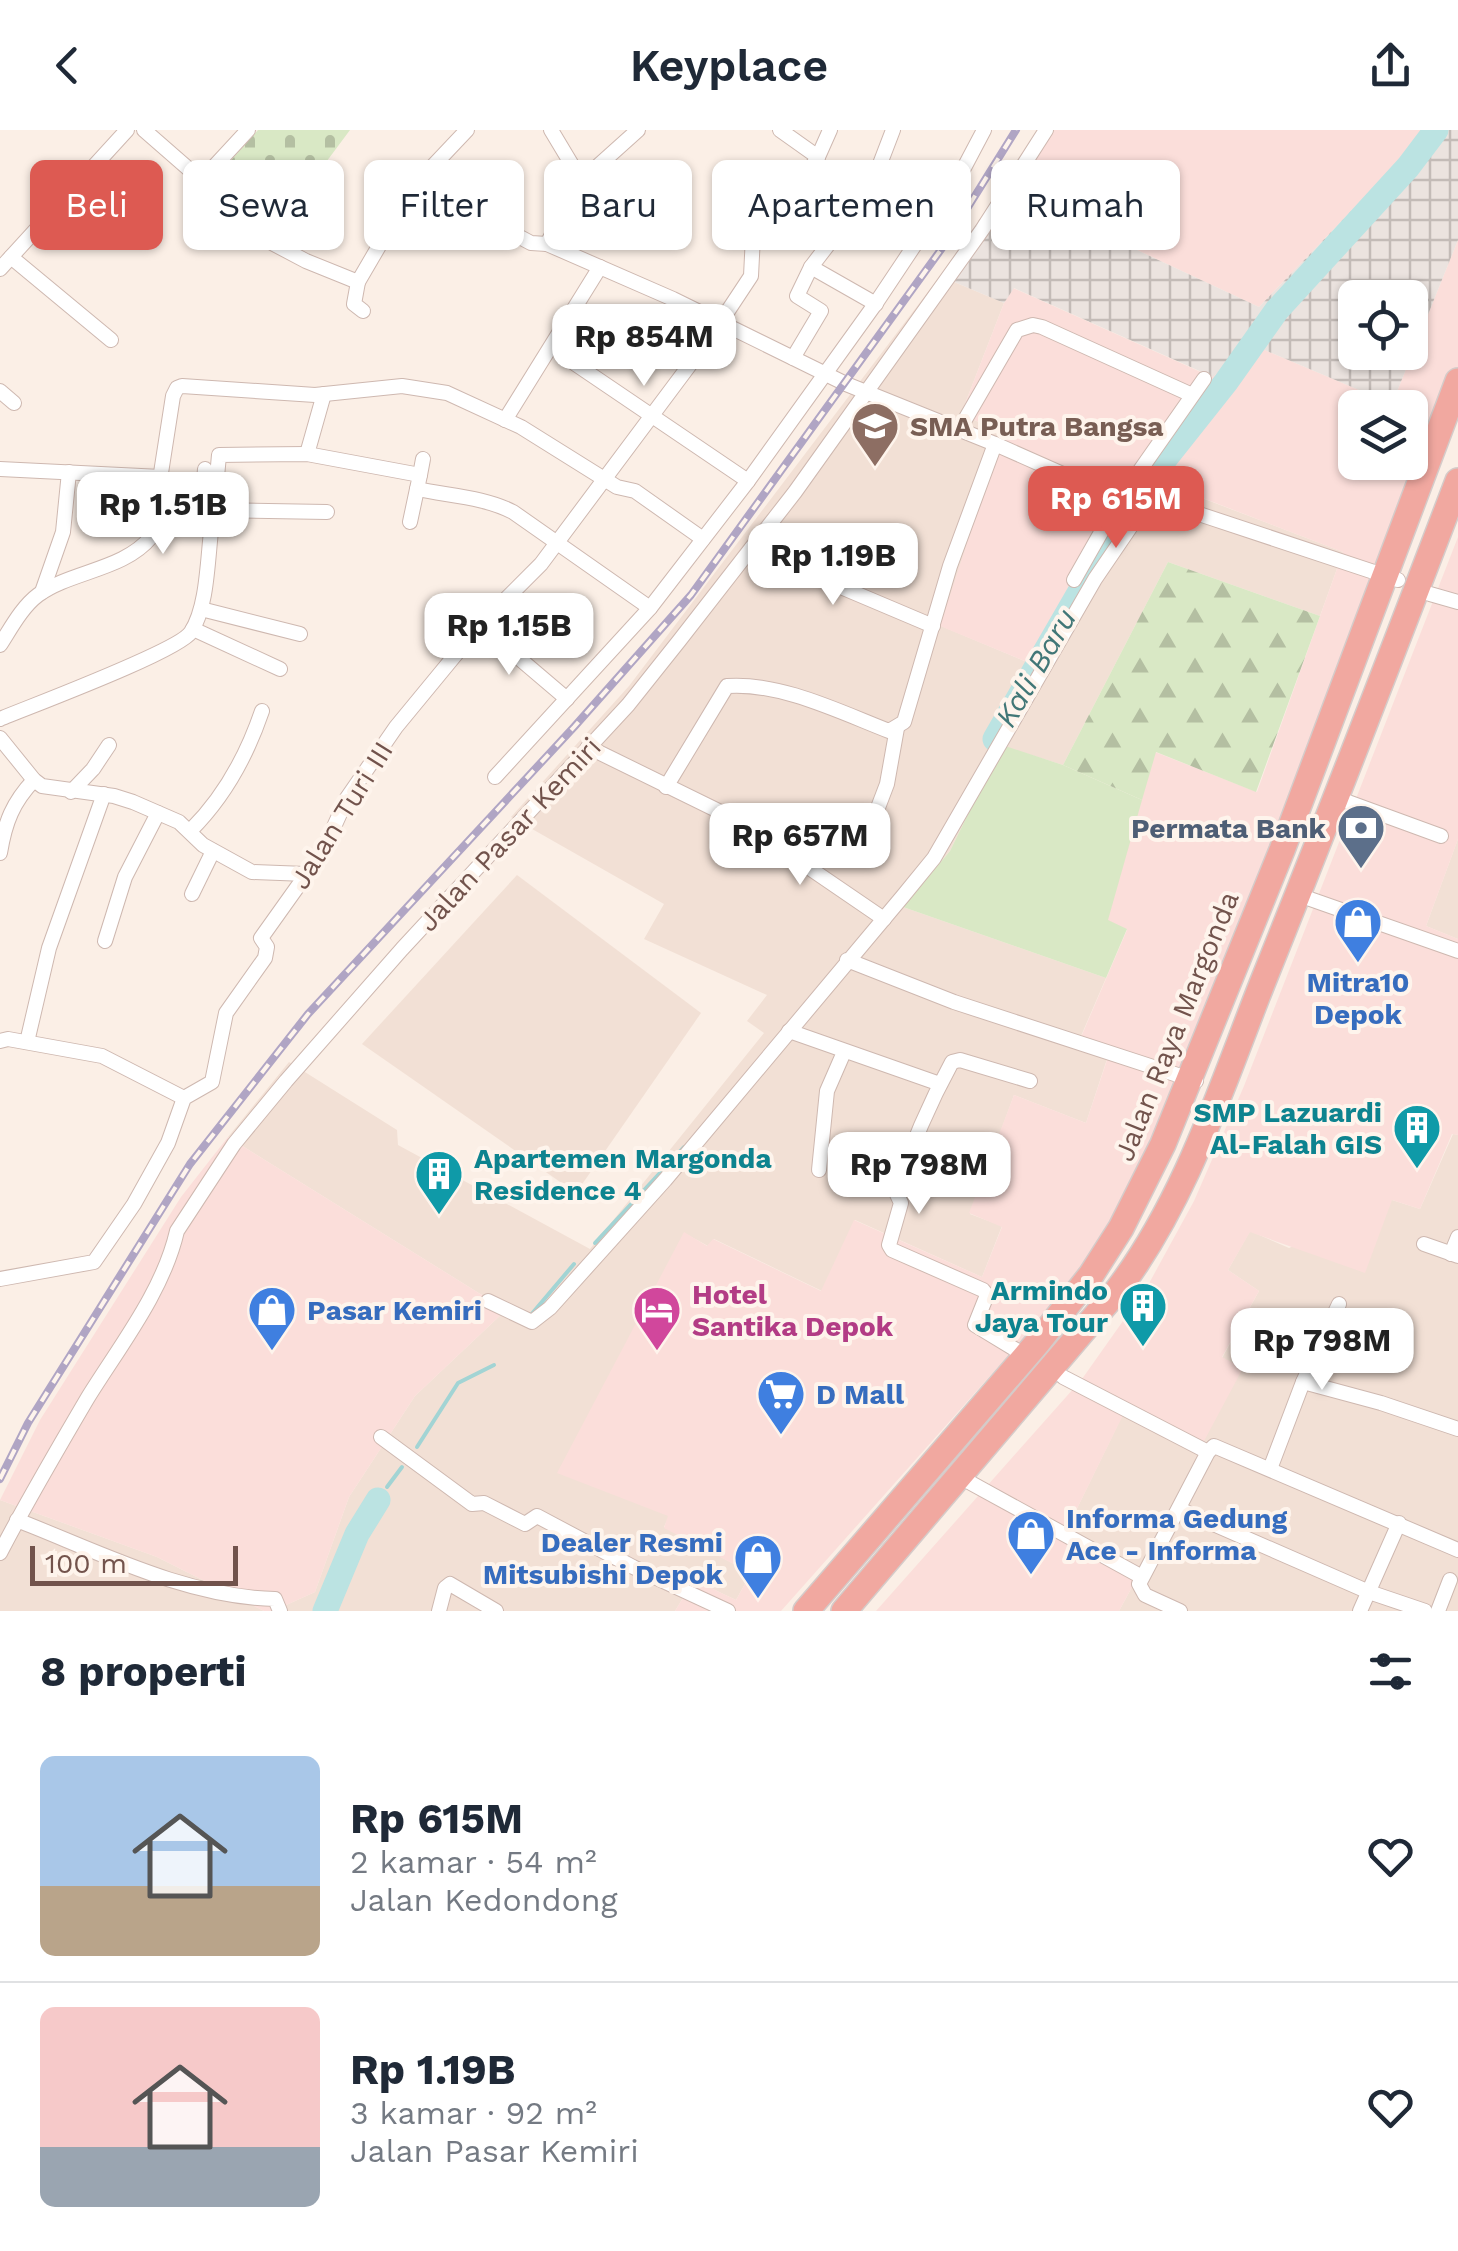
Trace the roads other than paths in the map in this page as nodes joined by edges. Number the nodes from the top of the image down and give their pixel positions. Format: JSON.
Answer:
{"nodes":[{"id":1,"x":127,"y":130,"type":"edge"},
{"id":2,"x":144,"y":130,"type":"edge"},
{"id":3,"x":248,"y":130,"type":"edge"},
{"id":4,"x":467,"y":130,"type":"edge"},
{"id":5,"x":551,"y":130,"type":"edge"},
{"id":6,"x":638,"y":130,"type":"edge"},
{"id":7,"x":780,"y":130,"type":"edge"},
{"id":8,"x":830,"y":130,"type":"edge"},
{"id":9,"x":893,"y":130,"type":"edge"},
{"id":10,"x":984,"y":130,"type":"edge"},
{"id":11,"x":1046,"y":130,"type":"edge"},
{"id":12,"x":818,"y":157,"type":"junction"},
{"id":13,"x":220,"y":160,"type":"edge"},
{"id":14,"x":439,"y":160,"type":"edge"},
{"id":15,"x":569,"y":160,"type":"edge"},
{"id":16,"x":604,"y":160,"type":"edge"},
{"id":17,"x":882,"y":160,"type":"edge"},
{"id":18,"x":968,"y":160,"type":"edge"},
{"id":19,"x":183,"y":164,"type":"edge"},
{"id":20,"x":287,"y":250,"type":"edge"},
{"id":21,"x":377,"y":250,"type":"edge"},
{"id":22,"x":561,"y":250,"type":"edge"},
{"id":23,"x":825,"y":250,"type":"edge"},
{"id":24,"x":910,"y":250,"type":"edge"},
{"id":25,"x":11,"y":257,"type":"junction"},
{"id":26,"x":600,"y":267,"type":"junction"},
{"id":27,"x":811,"y":268,"type":"junction"},
{"id":28,"x":0,"y":269,"type":"edge"},
{"id":29,"x":358,"y":282,"type":"junction"},
{"id":30,"x":876,"y":304,"type":"junction"},
{"id":31,"x":363,"y":311,"type":"dead end"},
{"id":32,"x":719,"y":323,"type":"junction"},
{"id":33,"x":111,"y":340,"type":"dead end"},
{"id":34,"x":792,"y":358,"type":"junction"},
{"id":35,"x":571,"y":362,"type":"dead end"},
{"id":36,"x":824,"y":374,"type":"junction"},
{"id":37,"x":1204,"y":379,"type":"dead end"},
{"id":38,"x":1458,"y":381,"type":"edge"},
{"id":39,"x":0,"y":390,"type":"edge"},
{"id":40,"x":864,"y":392,"type":"junction"},
{"id":41,"x":324,"y":394,"type":"junction"},
{"id":42,"x":1192,"y":394,"type":"junction"},
{"id":43,"x":14,"y":403,"type":"dead end"},
{"id":44,"x":652,"y":416,"type":"junction"},
{"id":45,"x":506,"y":420,"type":"junction"},
{"id":46,"x":1458,"y":422,"type":"edge"},
{"id":47,"x":960,"y":430,"type":"junction"},
{"id":48,"x":994,"y":444,"type":"junction"},
{"id":49,"x":307,"y":454,"type":"junction"},
{"id":50,"x":423,"y":459,"type":"dead end"},
{"id":51,"x":0,"y":469,"type":"edge"},
{"id":52,"x":205,"y":469,"type":"dead end"},
{"id":53,"x":69,"y":472,"type":"junction"},
{"id":54,"x":161,"y":477,"type":"junction"},
{"id":55,"x":605,"y":478,"type":"junction"},
{"id":56,"x":748,"y":481,"type":"junction"},
{"id":57,"x":1458,"y":481,"type":"edge"},
{"id":58,"x":418,"y":482,"type":"junction"},
{"id":59,"x":1121,"y":500,"type":"junction"},
{"id":60,"x":214,"y":504,"type":"junction"},
{"id":61,"x":1140,"y":507,"type":"junction"},
{"id":62,"x":326,"y":512,"type":"dead end"},
{"id":63,"x":1458,"y":518,"type":"edge"},
{"id":64,"x":410,"y":522,"type":"dead end"},
{"id":65,"x":703,"y":539,"type":"junction"},
{"id":66,"x":558,"y":542,"type":"junction"},
{"id":67,"x":752,"y":549,"type":"junction"},
{"id":68,"x":1392,"y":578,"type":"junction"},
{"id":69,"x":1074,"y":580,"type":"dead end"},
{"id":70,"x":42,"y":592,"type":"junction"},
{"id":71,"x":1430,"y":594,"type":"junction"},
{"id":72,"x":1458,"y":602,"type":"edge"},
{"id":73,"x":650,"y":608,"type":"junction"},
{"id":74,"x":201,"y":609,"type":"junction"},
{"id":75,"x":480,"y":625,"type":"junction"},
{"id":76,"x":933,"y":626,"type":"junction"},
{"id":77,"x":193,"y":629,"type":"junction"},
{"id":78,"x":300,"y":634,"type":"dead end"},
{"id":79,"x":0,"y":645,"type":"edge"},
{"id":80,"x":280,"y":669,"type":"dead end"},
{"id":81,"x":567,"y":698,"type":"junction"},
{"id":82,"x":262,"y":711,"type":"dead end"},
{"id":83,"x":0,"y":719,"type":"edge"},
{"id":84,"x":898,"y":728,"type":"junction"},
{"id":85,"x":0,"y":738,"type":"edge"},
{"id":86,"x":109,"y":745,"type":"dead end"},
{"id":87,"x":588,"y":747,"type":"junction"},
{"id":88,"x":495,"y":778,"type":"dead end"},
{"id":89,"x":31,"y":784,"type":"junction"},
{"id":90,"x":666,"y":787,"type":"junction"},
{"id":91,"x":71,"y":792,"type":"junction"},
{"id":92,"x":104,"y":794,"type":"junction"},
{"id":93,"x":1348,"y":802,"type":"junction"},
{"id":94,"x":158,"y":813,"type":"junction"},
{"id":95,"x":872,"y":826,"type":"dead end"},
{"id":96,"x":192,"y":830,"type":"junction"},
{"id":97,"x":1441,"y":836,"type":"dead end"},
{"id":98,"x":213,"y":851,"type":"junction"},
{"id":99,"x":0,"y":852,"type":"edge"},
{"id":100,"x":306,"y":874,"type":"junction"},
{"id":101,"x":192,"y":894,"type":"dead end"},
{"id":102,"x":1310,"y":899,"type":"junction"},
{"id":103,"x":884,"y":919,"type":"junction"},
{"id":104,"x":105,"y":941,"type":"dead end"},
{"id":105,"x":1458,"y":951,"type":"edge"},
{"id":106,"x":847,"y":960,"type":"junction"},
{"id":107,"x":789,"y":1031,"type":"junction"},
{"id":108,"x":0,"y":1041,"type":"edge"},
{"id":109,"x":28,"y":1042,"type":"junction"},
{"id":110,"x":844,"y":1052,"type":"junction"},
{"id":111,"x":1030,"y":1081,"type":"dead end"},
{"id":112,"x":1196,"y":1081,"type":"junction"},
{"id":113,"x":940,"y":1084,"type":"junction"},
{"id":114,"x":184,"y":1098,"type":"junction"},
{"id":115,"x":1208,"y":1140,"type":"junction"},
{"id":116,"x":819,"y":1170,"type":"dead end"},
{"id":117,"x":1458,"y":1237,"type":"edge"},
{"id":118,"x":1424,"y":1244,"type":"dead end"},
{"id":119,"x":1455,"y":1255,"type":"edge"},
{"id":120,"x":0,"y":1279,"type":"edge"},
{"id":121,"x":488,"y":1301,"type":"dead end"},
{"id":122,"x":1338,"y":1304,"type":"dead end"},
{"id":123,"x":1045,"y":1359,"type":"junction"},
{"id":124,"x":1303,"y":1382,"type":"junction"},
{"id":125,"x":1458,"y":1429,"type":"edge"},
{"id":126,"x":381,"y":1438,"type":"dead end"},
{"id":127,"x":1208,"y":1452,"type":"junction"},
{"id":128,"x":1270,"y":1469,"type":"junction"},
{"id":129,"x":967,"y":1481,"type":"junction"},
{"id":130,"x":1179,"y":1509,"type":"junction"},
{"id":131,"x":17,"y":1520,"type":"junction"},
{"id":132,"x":1399,"y":1523,"type":"junction"},
{"id":133,"x":1458,"y":1550,"type":"edge"},
{"id":134,"x":0,"y":1553,"type":"edge"},
{"id":135,"x":1142,"y":1577,"type":"junction"},
{"id":136,"x":1450,"y":1580,"type":"dead end"},
{"id":137,"x":1369,"y":1592,"type":"junction"},
{"id":138,"x":280,"y":1611,"type":"edge"},
{"id":139,"x":439,"y":1611,"type":"edge"},
{"id":140,"x":496,"y":1611,"type":"edge"},
{"id":141,"x":728,"y":1611,"type":"edge"},
{"id":142,"x":806,"y":1611,"type":"edge"},
{"id":143,"x":822,"y":1611,"type":"edge"},
{"id":144,"x":844,"y":1611,"type":"edge"},
{"id":145,"x":866,"y":1611,"type":"edge"},
{"id":146,"x":1180,"y":1611,"type":"edge"},
{"id":147,"x":1360,"y":1611,"type":"edge"},
{"id":148,"x":1425,"y":1611,"type":"edge"},
{"id":149,"x":1438,"y":1611,"type":"edge"}],
"edges":[{"from":1,"to":25,"type":"street"},
{"from":2,"to":19,"type":"street"},
{"from":3,"to":13,"type":"street"},
{"from":4,"to":14,"type":"street"},
{"from":5,"to":15,"type":"street"},
{"from":6,"to":16,"type":"street"},
{"from":7,"to":12,"type":"street"},
{"from":8,"to":12,"type":"street"},
{"from":9,"to":17,"type":"street"},
{"from":10,"to":18,"type":"street"},
{"from":11,"to":40,"type":"street","name":"Jalan Pasar Kemiri"},
{"from":12,"to":32,"type":"street","name":"Jalan Turi III"},
{"from":20,"to":29,"type":"street"},
{"from":21,"to":29,"type":"street"},
{"from":22,"to":26,"type":"street"},
{"from":23,"to":27,"type":"street"},
{"from":24,"to":30,"type":"street"},
{"from":25,"to":28,"type":"street"},
{"from":25,"to":33,"type":"street"},
{"from":26,"to":32,"type":"street"},
{"from":26,"to":45,"type":"street"},
{"from":27,"to":30,"type":"street"},
{"from":27,"to":34,"type":"street"},
{"from":29,"to":31,"type":"street"},
{"from":30,"to":36,"type":"street"},
{"from":32,"to":34,"type":"street"},
{"from":32,"to":44,"type":"street","name":"Jalan Turi III"},
{"from":34,"to":36,"type":"street"},
{"from":35,"to":44,"type":"street"},
{"from":36,"to":40,"type":"street"},
{"from":36,"to":56,"type":"street"},
{"from":37,"to":42,"type":"street"},
{"from":38,"to":68,"type":"highway","name":"Jalan Raya Margonda"},
{"from":39,"to":43,"type":"street"},
{"from":40,"to":47,"type":"street"},
{"from":40,"to":67,"type":"street","name":"Jalan Pasar Kemiri"},
{"from":41,"to":45,"type":"street"},
{"from":41,"to":49,"type":"street"},
{"from":41,"to":54,"type":"street"},
{"from":42,"to":47,"type":"street"},
{"from":42,"to":59,"type":"street"},
{"from":44,"to":55,"type":"street","name":"Jalan Turi III"},
{"from":44,"to":56,"type":"street"},
{"from":45,"to":55,"type":"street"},
{"from":46,"to":68,"type":"highway","name":"Jalan Raya Margonda"},
{"from":47,"to":48,"type":"street"},
{"from":48,"to":59,"type":"street"},
{"from":48,"to":76,"type":"street"},
{"from":49,"to":58,"type":"street"},
{"from":49,"to":60,"type":"street"},
{"from":50,"to":58,"type":"street"},
{"from":51,"to":53,"type":"street"},
{"from":52,"to":60,"type":"street"},
{"from":53,"to":54,"type":"street"},
{"from":53,"to":70,"type":"street"},
{"from":54,"to":70,"type":"street"},
{"from":55,"to":65,"type":"street"},
{"from":55,"to":66,"type":"street","name":"Jalan Turi III"},
{"from":56,"to":65,"type":"street"},
{"from":57,"to":115,"type":"highway","name":"Jalan Raya Margonda"},
{"from":58,"to":64,"type":"street"},
{"from":58,"to":66,"type":"street"},
{"from":59,"to":61,"type":"street"},
{"from":59,"to":69,"type":"street"},
{"from":60,"to":62,"type":"street"},
{"from":60,"to":74,"type":"street"},
{"from":61,"to":68,"type":"street"},
{"from":61,"to":103,"type":"street"},
{"from":63,"to":71,"type":"highway","name":"Jalan Raya Margonda"},
{"from":65,"to":73,"type":"street"},
{"from":66,"to":73,"type":"street"},
{"from":66,"to":75,"type":"street","name":"Jalan Turi III"},
{"from":67,"to":76,"type":"street"},
{"from":67,"to":87,"type":"street","name":"Jalan Pasar Kemiri"},
{"from":68,"to":112,"type":"highway","name":"Jalan Raya Margonda"},
{"from":70,"to":79,"type":"street"},
{"from":71,"to":72,"type":"street"},
{"from":71,"to":93,"type":"highway","name":"Jalan Raya Margonda"},
{"from":73,"to":81,"type":"street"},
{"from":74,"to":77,"type":"street"},
{"from":74,"to":78,"type":"street"},
{"from":75,"to":81,"type":"street"},
{"from":75,"to":100,"type":"street","name":"Jalan Turi III"},
{"from":76,"to":84,"type":"street"},
{"from":77,"to":80,"type":"street"},
{"from":77,"to":83,"type":"street"},
{"from":81,"to":88,"type":"street"},
{"from":82,"to":96,"type":"street"},
{"from":84,"to":90,"type":"street"},
{"from":84,"to":95,"type":"street"},
{"from":85,"to":89,"type":"street"},
{"from":86,"to":91,"type":"street"},
{"from":87,"to":90,"type":"street"},
{"from":87,"to":131,"type":"street","name":"Jalan Pasar Kemiri"},
{"from":89,"to":91,"type":"street"},
{"from":89,"to":99,"type":"street"},
{"from":90,"to":103,"type":"street"},
{"from":91,"to":92,"type":"street"},
{"from":92,"to":94,"type":"street"},
{"from":92,"to":109,"type":"street"},
{"from":93,"to":97,"type":"street"},
{"from":93,"to":102,"type":"highway","name":"Jalan Raya Margonda"},
{"from":94,"to":96,"type":"street"},
{"from":94,"to":104,"type":"street"},
{"from":96,"to":98,"type":"street"},
{"from":98,"to":100,"type":"street"},
{"from":98,"to":101,"type":"street"},
{"from":100,"to":114,"type":"street","name":"Jalan Turi III"},
{"from":102,"to":105,"type":"street"},
{"from":102,"to":115,"type":"highway","name":"Jalan Raya Margonda"},
{"from":103,"to":106,"type":"street"},
{"from":106,"to":107,"type":"street"},
{"from":106,"to":112,"type":"street"},
{"from":107,"to":110,"type":"street"},
{"from":107,"to":121,"type":"street"},
{"from":108,"to":109,"type":"street"},
{"from":109,"to":114,"type":"street"},
{"from":110,"to":113,"type":"street"},
{"from":110,"to":116,"type":"street"},
{"from":111,"to":113,"type":"street"},
{"from":112,"to":123,"type":"highway","name":"Jalan Raya Margonda"},
{"from":113,"to":123,"type":"street"},
{"from":114,"to":120,"type":"street","name":"Jalan Turi III"},
{"from":115,"to":123,"type":"highway","name":"Jalan Raya Margonda"},
{"from":117,"to":119,"type":"street"},
{"from":118,"to":119,"type":"street"},
{"from":122,"to":124,"type":"street"},
{"from":123,"to":127,"type":"street"},
{"from":123,"to":129,"type":"highway","name":"Jalan Raya Margonda"},
{"from":123,"to":142,"type":"highway","name":"Jalan Raya Margonda"},
{"from":123,"to":143,"type":"highway","name":"Jalan Raya Margonda"},
{"from":124,"to":125,"type":"street"},
{"from":124,"to":128,"type":"street"},
{"from":126,"to":141,"type":"street"},
{"from":127,"to":128,"type":"street"},
{"from":127,"to":130,"type":"street"},
{"from":128,"to":132,"type":"street"},
{"from":129,"to":135,"type":"street"},
{"from":129,"to":144,"type":"highway","name":"Jalan Raya Margonda"},
{"from":129,"to":145,"type":"highway","name":"Jalan Raya Margonda"},
{"from":130,"to":135,"type":"street"},
{"from":130,"to":137,"type":"street"},
{"from":131,"to":134,"type":"street","name":"Jalan Pasar Kemiri"},
{"from":131,"to":138,"type":"street"},
{"from":132,"to":133,"type":"street"},
{"from":132,"to":137,"type":"street"},
{"from":135,"to":146,"type":"street"},
{"from":136,"to":149,"type":"street"},
{"from":137,"to":147,"type":"street"},
{"from":137,"to":148,"type":"street"},
{"from":139,"to":140,"type":"street"}]}
